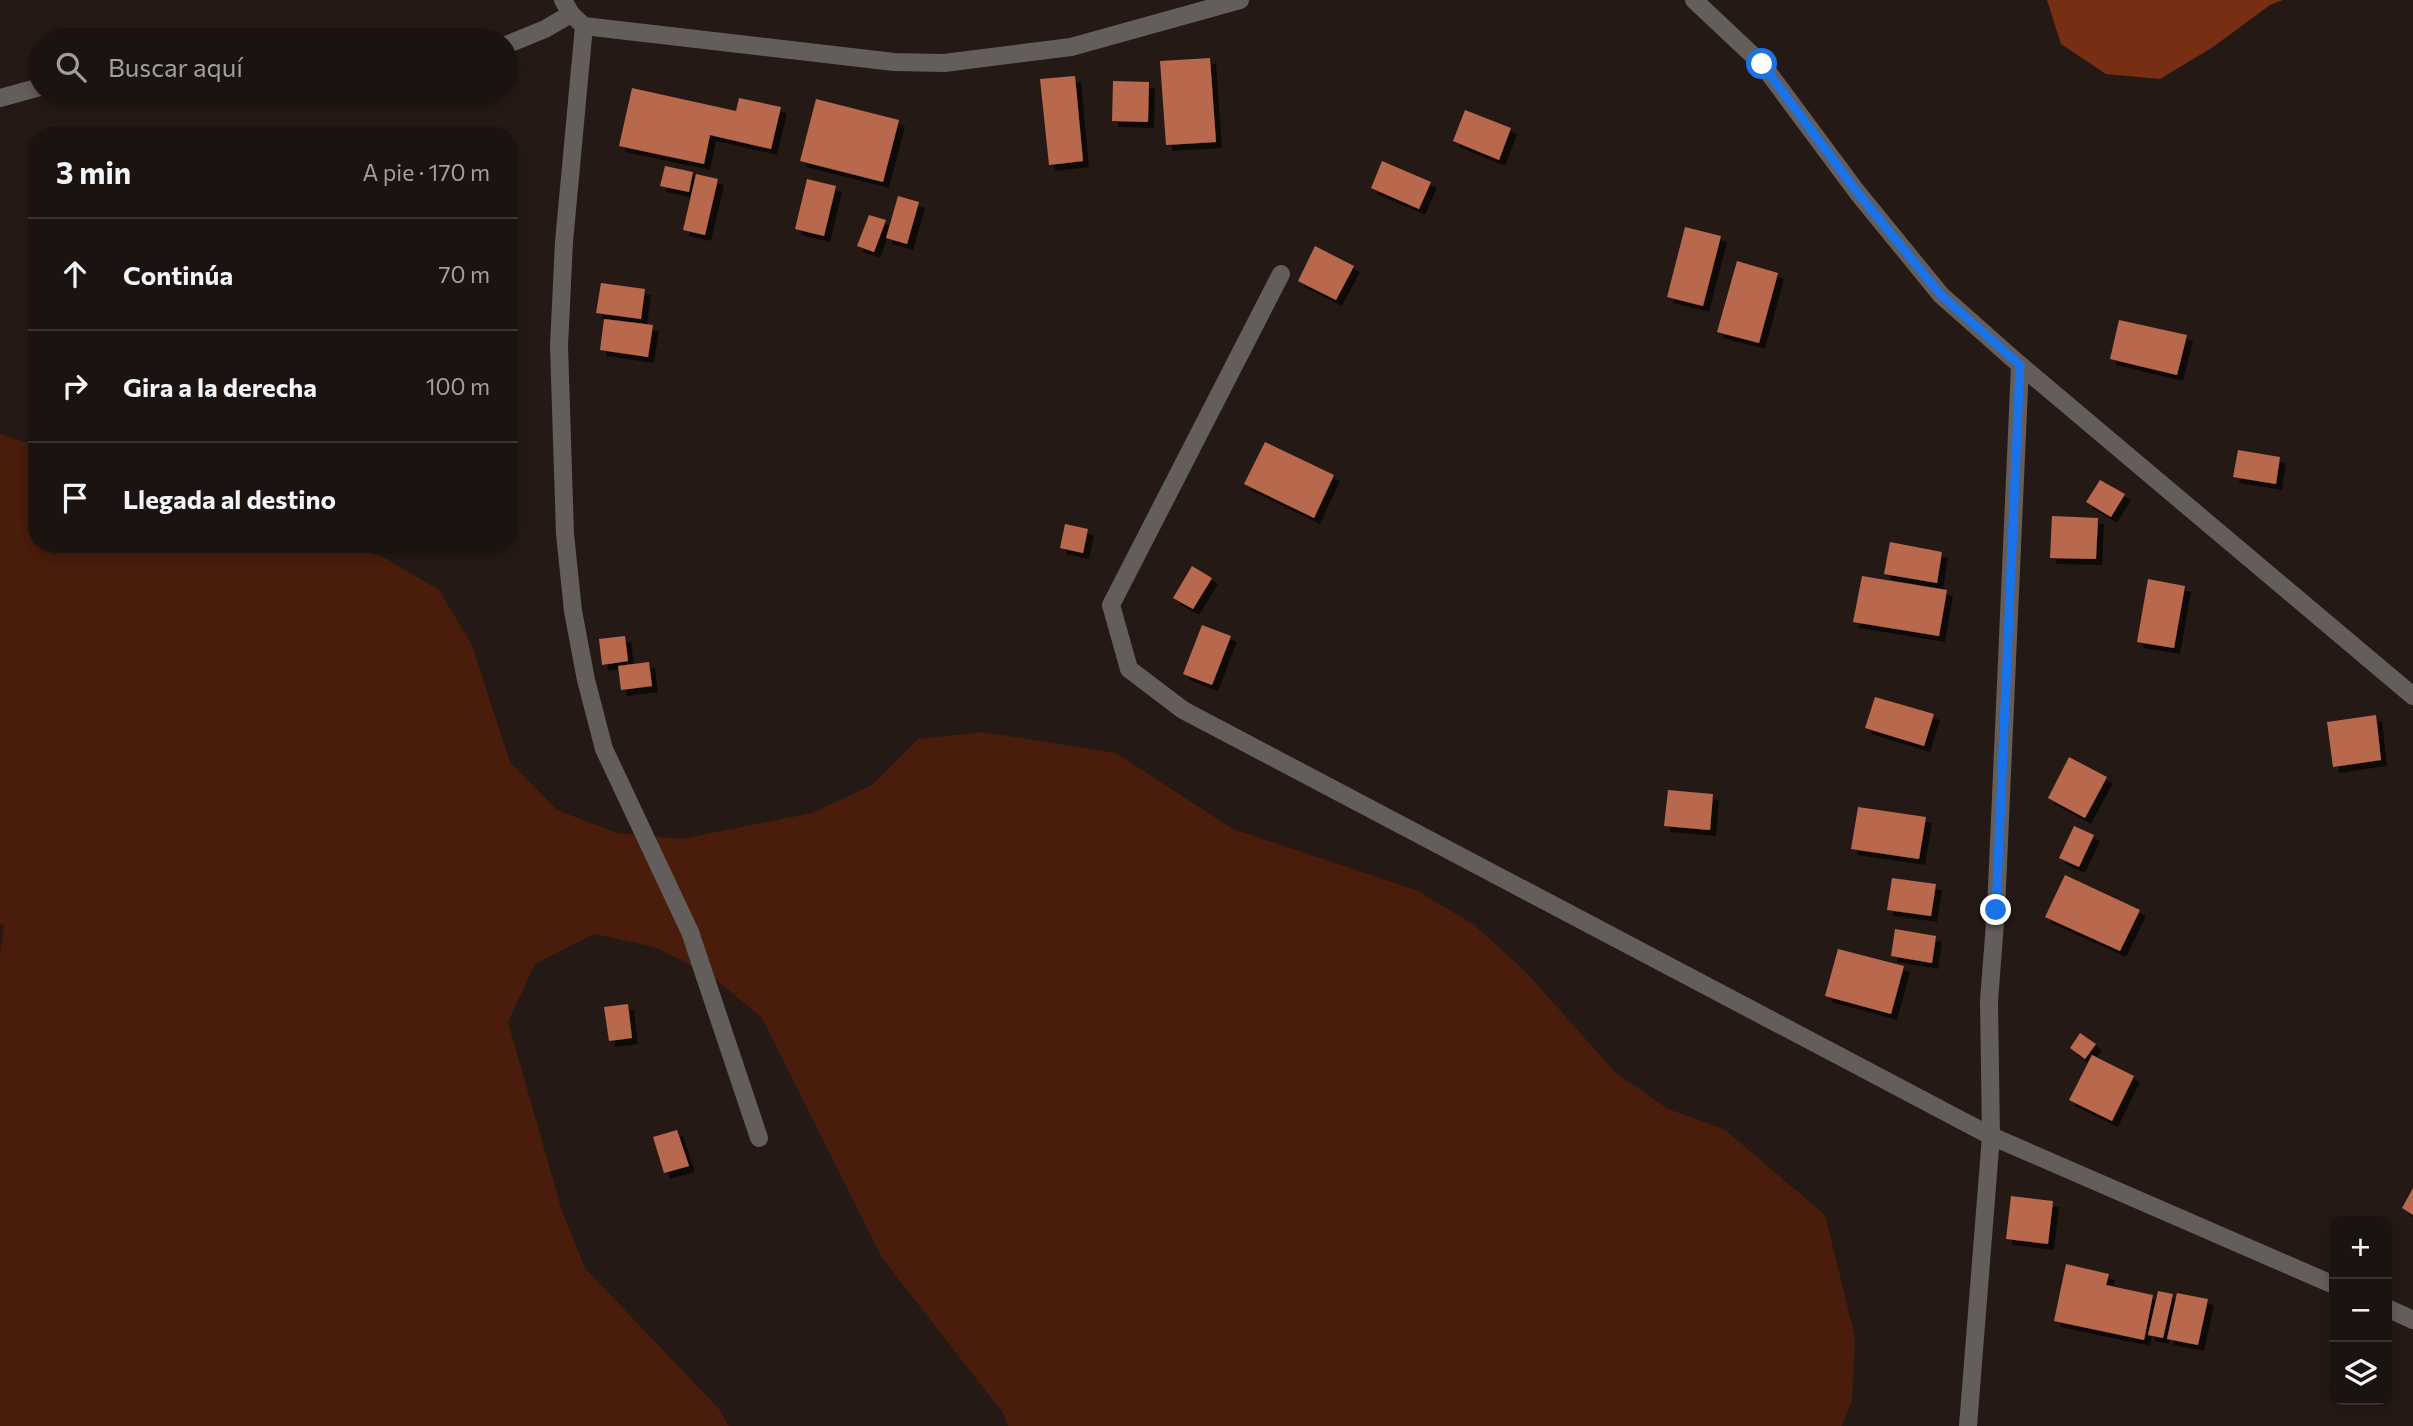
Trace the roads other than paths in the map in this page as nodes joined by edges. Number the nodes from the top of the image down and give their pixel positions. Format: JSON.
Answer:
{"nodes":[{"id":1,"x":1240,"y":0,"type":"edge"},
{"id":2,"x":1693,"y":0,"type":"edge"},
{"id":3,"x":573,"y":13,"type":"edge"},
{"id":4,"x":518,"y":40,"type":"edge"},
{"id":5,"x":28,"y":91,"type":"edge"},
{"id":6,"x":0,"y":98,"type":"edge"},
{"id":7,"x":1281,"y":274,"type":"dead end"},
{"id":8,"x":2020,"y":365,"type":"junction"},
{"id":9,"x":2413,"y":696,"type":"edge"},
{"id":10,"x":1992,"y":1136,"type":"junction"},
{"id":11,"x":759,"y":1138,"type":"dead end"},
{"id":12,"x":2329,"y":1283,"type":"edge"},
{"id":13,"x":2392,"y":1310,"type":"edge"},
{"id":14,"x":2413,"y":1320,"type":"edge"},
{"id":15,"x":1968,"y":1426,"type":"edge"}],
"edges":[{"from":1,"to":3,"type":"street"},
{"from":2,"to":8,"type":"street"},
{"from":3,"to":4,"type":"street"},
{"from":3,"to":11,"type":"street"},
{"from":5,"to":6,"type":"street"},
{"from":7,"to":10,"type":"street"},
{"from":8,"to":9,"type":"street"},
{"from":8,"to":10,"type":"street"},
{"from":10,"to":12,"type":"street"},
{"from":10,"to":15,"type":"street"},
{"from":13,"to":14,"type":"street"}]}
